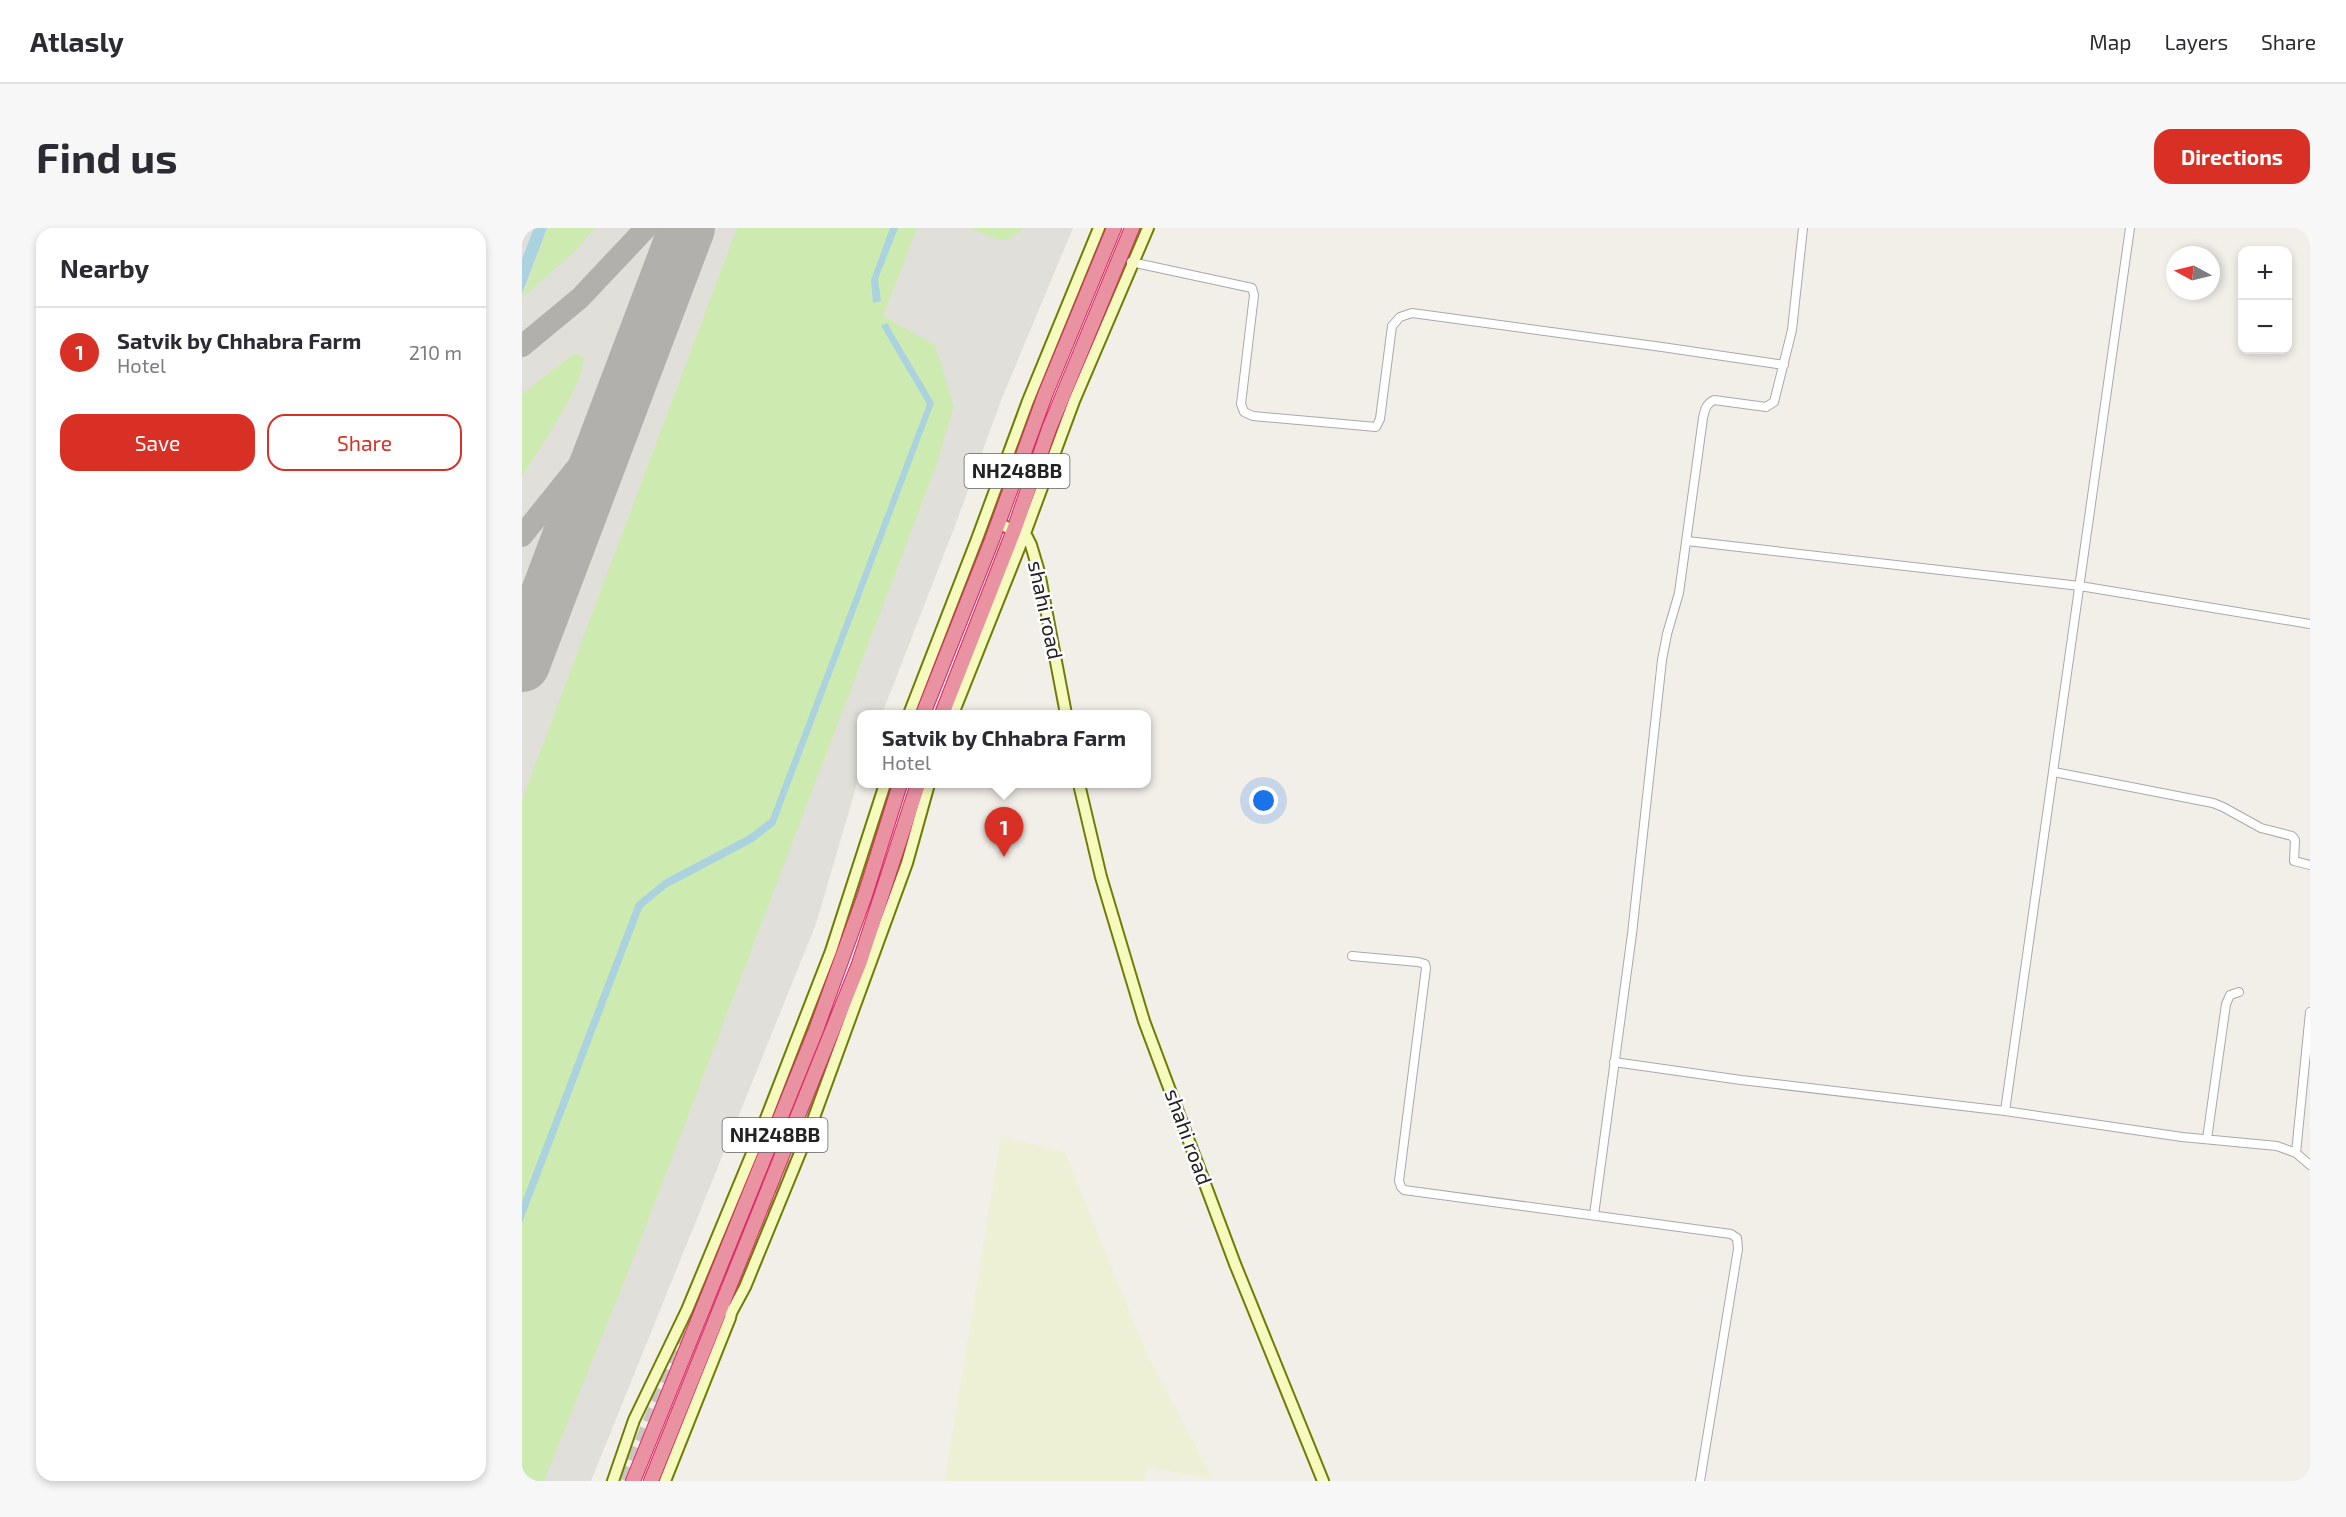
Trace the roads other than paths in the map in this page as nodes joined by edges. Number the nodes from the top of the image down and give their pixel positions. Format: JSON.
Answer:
{"nodes":[{"id":1,"x":1099,"y":228,"type":"edge"},
{"id":2,"x":1114,"y":228,"type":"edge"},
{"id":3,"x":1132,"y":228,"type":"edge"},
{"id":4,"x":1148,"y":228,"type":"edge"},
{"id":5,"x":1803,"y":228,"type":"edge"},
{"id":6,"x":2130,"y":228,"type":"edge"},
{"id":7,"x":1131,"y":262,"type":"junction"},
{"id":8,"x":1784,"y":365,"type":"junction"},
{"id":9,"x":998,"y":523,"type":"junction"},
{"id":10,"x":1019,"y":533,"type":"junction"},
{"id":11,"x":1687,"y":541,"type":"junction"},
{"id":12,"x":2080,"y":586,"type":"junction"},
{"id":13,"x":2310,"y":624,"type":"edge"},
{"id":14,"x":911,"y":710,"type":"edge"},
{"id":15,"x":925,"y":710,"type":"edge"},
{"id":16,"x":944,"y":710,"type":"edge"},
{"id":17,"x":953,"y":710,"type":"edge"},
{"id":18,"x":1065,"y":710,"type":"edge"},
{"id":19,"x":2054,"y":772,"type":"junction"},
{"id":20,"x":883,"y":788,"type":"edge"},
{"id":21,"x":898,"y":788,"type":"edge"},
{"id":22,"x":916,"y":788,"type":"edge"},
{"id":23,"x":928,"y":788,"type":"edge"},
{"id":24,"x":1080,"y":788,"type":"edge"},
{"id":25,"x":2310,"y":865,"type":"edge"},
{"id":26,"x":1352,"y":956,"type":"dead end"},
{"id":27,"x":2239,"y":992,"type":"dead end"},
{"id":28,"x":2310,"y":1012,"type":"edge"},
{"id":29,"x":1614,"y":1062,"type":"junction"},
{"id":30,"x":2005,"y":1111,"type":"junction"},
{"id":31,"x":2207,"y":1139,"type":"junction"},
{"id":32,"x":2296,"y":1154,"type":"junction"},
{"id":33,"x":2310,"y":1165,"type":"edge"},
{"id":34,"x":1594,"y":1215,"type":"junction"},
{"id":35,"x":726,"y":1310,"type":"junction"},
{"id":36,"x":613,"y":1481,"type":"edge"},
{"id":37,"x":633,"y":1481,"type":"edge"},
{"id":38,"x":651,"y":1481,"type":"edge"},
{"id":39,"x":665,"y":1481,"type":"edge"},
{"id":40,"x":1323,"y":1481,"type":"edge"},
{"id":41,"x":1700,"y":1481,"type":"edge"}],
"edges":[{"from":1,"to":14,"type":"street"},
{"from":2,"to":9,"type":"highway","number":"NH248BB"},
{"from":3,"to":10,"type":"highway","number":"NH248BB"},
{"from":4,"to":7,"type":"street"},
{"from":5,"to":8,"type":"street"},
{"from":6,"to":12,"type":"street"},
{"from":7,"to":8,"type":"street"},
{"from":7,"to":10,"type":"street"},
{"from":8,"to":11,"type":"street"},
{"from":9,"to":10,"type":"street"},
{"from":9,"to":15,"type":"highway","number":"NH248BB"},
{"from":10,"to":16,"type":"highway","number":"NH248BB"},
{"from":10,"to":17,"type":"street"},
{"from":10,"to":18,"type":"street","name":"shahi road"},
{"from":11,"to":12,"type":"street"},
{"from":11,"to":29,"type":"street"},
{"from":12,"to":13,"type":"street"},
{"from":12,"to":19,"type":"street"},
{"from":19,"to":25,"type":"street"},
{"from":19,"to":30,"type":"street"},
{"from":20,"to":36,"type":"street"},
{"from":21,"to":37,"type":"highway","number":"NH248BB"},
{"from":22,"to":35,"type":"highway","number":"NH248BB"},
{"from":23,"to":35,"type":"street"},
{"from":24,"to":40,"type":"street","name":"shahi road"},
{"from":26,"to":34,"type":"street"},
{"from":27,"to":31,"type":"street"},
{"from":28,"to":32,"type":"street"},
{"from":29,"to":30,"type":"street"},
{"from":29,"to":34,"type":"street"},
{"from":30,"to":31,"type":"street"},
{"from":31,"to":32,"type":"street"},
{"from":32,"to":33,"type":"street"},
{"from":34,"to":41,"type":"street"},
{"from":35,"to":38,"type":"highway","number":"NH248BB"},
{"from":35,"to":39,"type":"street"}]}
